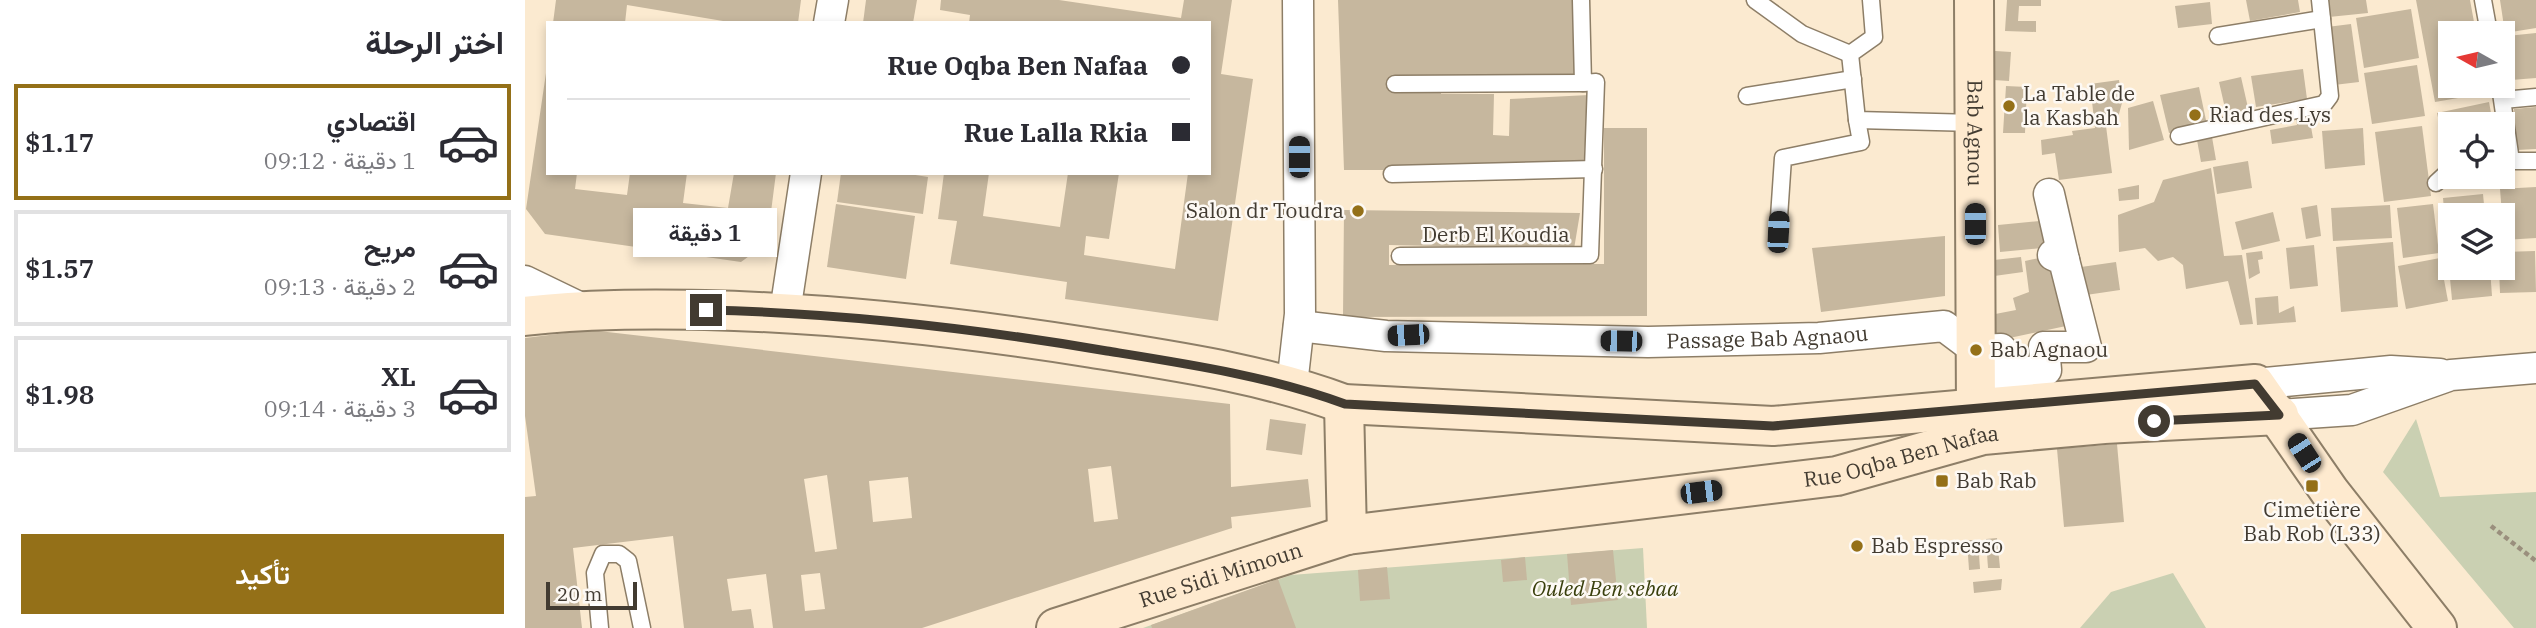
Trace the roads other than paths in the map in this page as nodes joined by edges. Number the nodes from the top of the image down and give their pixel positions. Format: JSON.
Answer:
{"nodes":[{"id":1,"x":833,"y":0,"type":"edge"},
{"id":2,"x":1298,"y":0,"type":"edge"},
{"id":3,"x":1581,"y":0,"type":"edge"},
{"id":4,"x":1755,"y":0,"type":"edge"},
{"id":5,"x":1871,"y":0,"type":"edge"},
{"id":6,"x":1974,"y":0,"type":"edge"},
{"id":7,"x":2320,"y":0,"type":"edge"},
{"id":8,"x":2483,"y":0,"type":"edge"},
{"id":9,"x":2322,"y":19,"type":"junction"},
{"id":10,"x":829,"y":21,"type":"edge"},
{"id":11,"x":2487,"y":21,"type":"edge"},
{"id":12,"x":2218,"y":36,"type":"dead end"},
{"id":13,"x":1850,"y":54,"type":"junction"},
{"id":14,"x":1853,"y":79,"type":"junction"},
{"id":15,"x":1583,"y":83,"type":"junction"},
{"id":16,"x":1395,"y":84,"type":"dead end"},
{"id":17,"x":2515,"y":95,"type":"edge"},
{"id":18,"x":1747,"y":96,"type":"dead end"},
{"id":19,"x":2536,"y":97,"type":"edge"},
{"id":20,"x":1857,"y":120,"type":"junction"},
{"id":21,"x":1975,"y":123,"type":"junction"},
{"id":22,"x":2179,"y":136,"type":"dead end"},
{"id":23,"x":2536,"y":161,"type":"edge"},
{"id":24,"x":2515,"y":162,"type":"edge"},
{"id":25,"x":1594,"y":169,"type":"junction"},
{"id":26,"x":1392,"y":174,"type":"dead end"},
{"id":27,"x":806,"y":175,"type":"edge"},
{"id":28,"x":2049,"y":194,"type":"dead end"},
{"id":29,"x":1778,"y":232,"type":"dead end"},
{"id":30,"x":1400,"y":256,"type":"dead end"},
{"id":31,"x":525,"y":281,"type":"edge"},
{"id":32,"x":583,"y":309,"type":"junction"},
{"id":33,"x":785,"y":312,"type":"junction"},
{"id":34,"x":525,"y":316,"type":"edge"},
{"id":35,"x":1299,"y":326,"type":"junction"},
{"id":36,"x":1976,"y":350,"type":"junction"},
{"id":37,"x":2536,"y":368,"type":"edge"},
{"id":38,"x":2451,"y":375,"type":"junction"},
{"id":39,"x":2255,"y":384,"type":"junction"},
{"id":40,"x":1292,"y":385,"type":"junction"},
{"id":41,"x":1345,"y":404,"type":"junction"},
{"id":42,"x":2279,"y":415,"type":"junction"},
{"id":43,"x":1979,"y":422,"type":"junction"},
{"id":44,"x":1347,"y":535,"type":"junction"},
{"id":45,"x":600,"y":628,"type":"edge"},
{"id":46,"x":642,"y":628,"type":"edge"},
{"id":47,"x":1056,"y":628,"type":"edge"},
{"id":48,"x":2437,"y":628,"type":"edge"}],
"edges":[{"from":1,"to":10,"type":"street"},
{"from":2,"to":35,"type":"street"},
{"from":3,"to":15,"type":"lane","name":"Derb El Koudia"},
{"from":4,"to":13,"type":"lane"},
{"from":5,"to":13,"type":"lane"},
{"from":6,"to":21,"type":"main road","name":"Bab Agnou"},
{"from":7,"to":9,"type":"lane"},
{"from":8,"to":11,"type":"lane"},
{"from":9,"to":12,"type":"lane"},
{"from":9,"to":22,"type":"lane"},
{"from":13,"to":14,"type":"lane"},
{"from":14,"to":18,"type":"lane"},
{"from":14,"to":20,"type":"lane"},
{"from":15,"to":16,"type":"lane"},
{"from":15,"to":25,"type":"lane","name":"Derb El Koudia"},
{"from":17,"to":19,"type":"lane"},
{"from":20,"to":21,"type":"lane"},
{"from":20,"to":29,"type":"lane"},
{"from":21,"to":36,"type":"main road","name":"Bab Agnou"},
{"from":23,"to":24,"type":"lane"},
{"from":25,"to":26,"type":"lane"},
{"from":25,"to":30,"type":"lane","name":"Derb El Koudia"},
{"from":27,"to":33,"type":"street"},
{"from":28,"to":36,"type":"street","name":"Passage Bab Agnaou"},
{"from":31,"to":32,"type":"street"},
{"from":32,"to":33,"type":"main road","name":"Rue Oqba Ben Nafaa"},
{"from":32,"to":34,"type":"main road","name":"Rue Oqba Ben Nafaa"},
{"from":33,"to":40,"type":"main road","name":"Rue Oqba Ben Nafaa"},
{"from":35,"to":36,"type":"street","name":"Passage Bab Agnaou"},
{"from":35,"to":40,"type":"street"},
{"from":36,"to":43,"type":"main road","name":"Bab Agnou"},
{"from":37,"to":38,"type":"street","name":"Rue Oqba Ben Nafaa"},
{"from":38,"to":39,"type":"street","name":"Rue Oqba Ben Nafaa"},
{"from":38,"to":42,"type":"street","name":"Rue Oqba Ben Nafaa"},
{"from":39,"to":42,"type":"main road"},
{"from":39,"to":43,"type":"main road","name":"Rue Oqba Ben Nafaa"},
{"from":40,"to":41,"type":"main road","name":"Rue Oqba Ben Nafaa"},
{"from":41,"to":43,"type":"main road","name":"Rue Oqba Ben Nafaa"},
{"from":41,"to":44,"type":"main road"},
{"from":42,"to":43,"type":"main road","name":"Rue Oqba Ben Nafaa"},
{"from":42,"to":48,"type":"main road"},
{"from":43,"to":44,"type":"main road","name":"Rue Oqba Ben Nafaa"},
{"from":44,"to":47,"type":"main road","name":"Rue Sidi Mimoun"},
{"from":45,"to":46,"type":"lane"}]}
